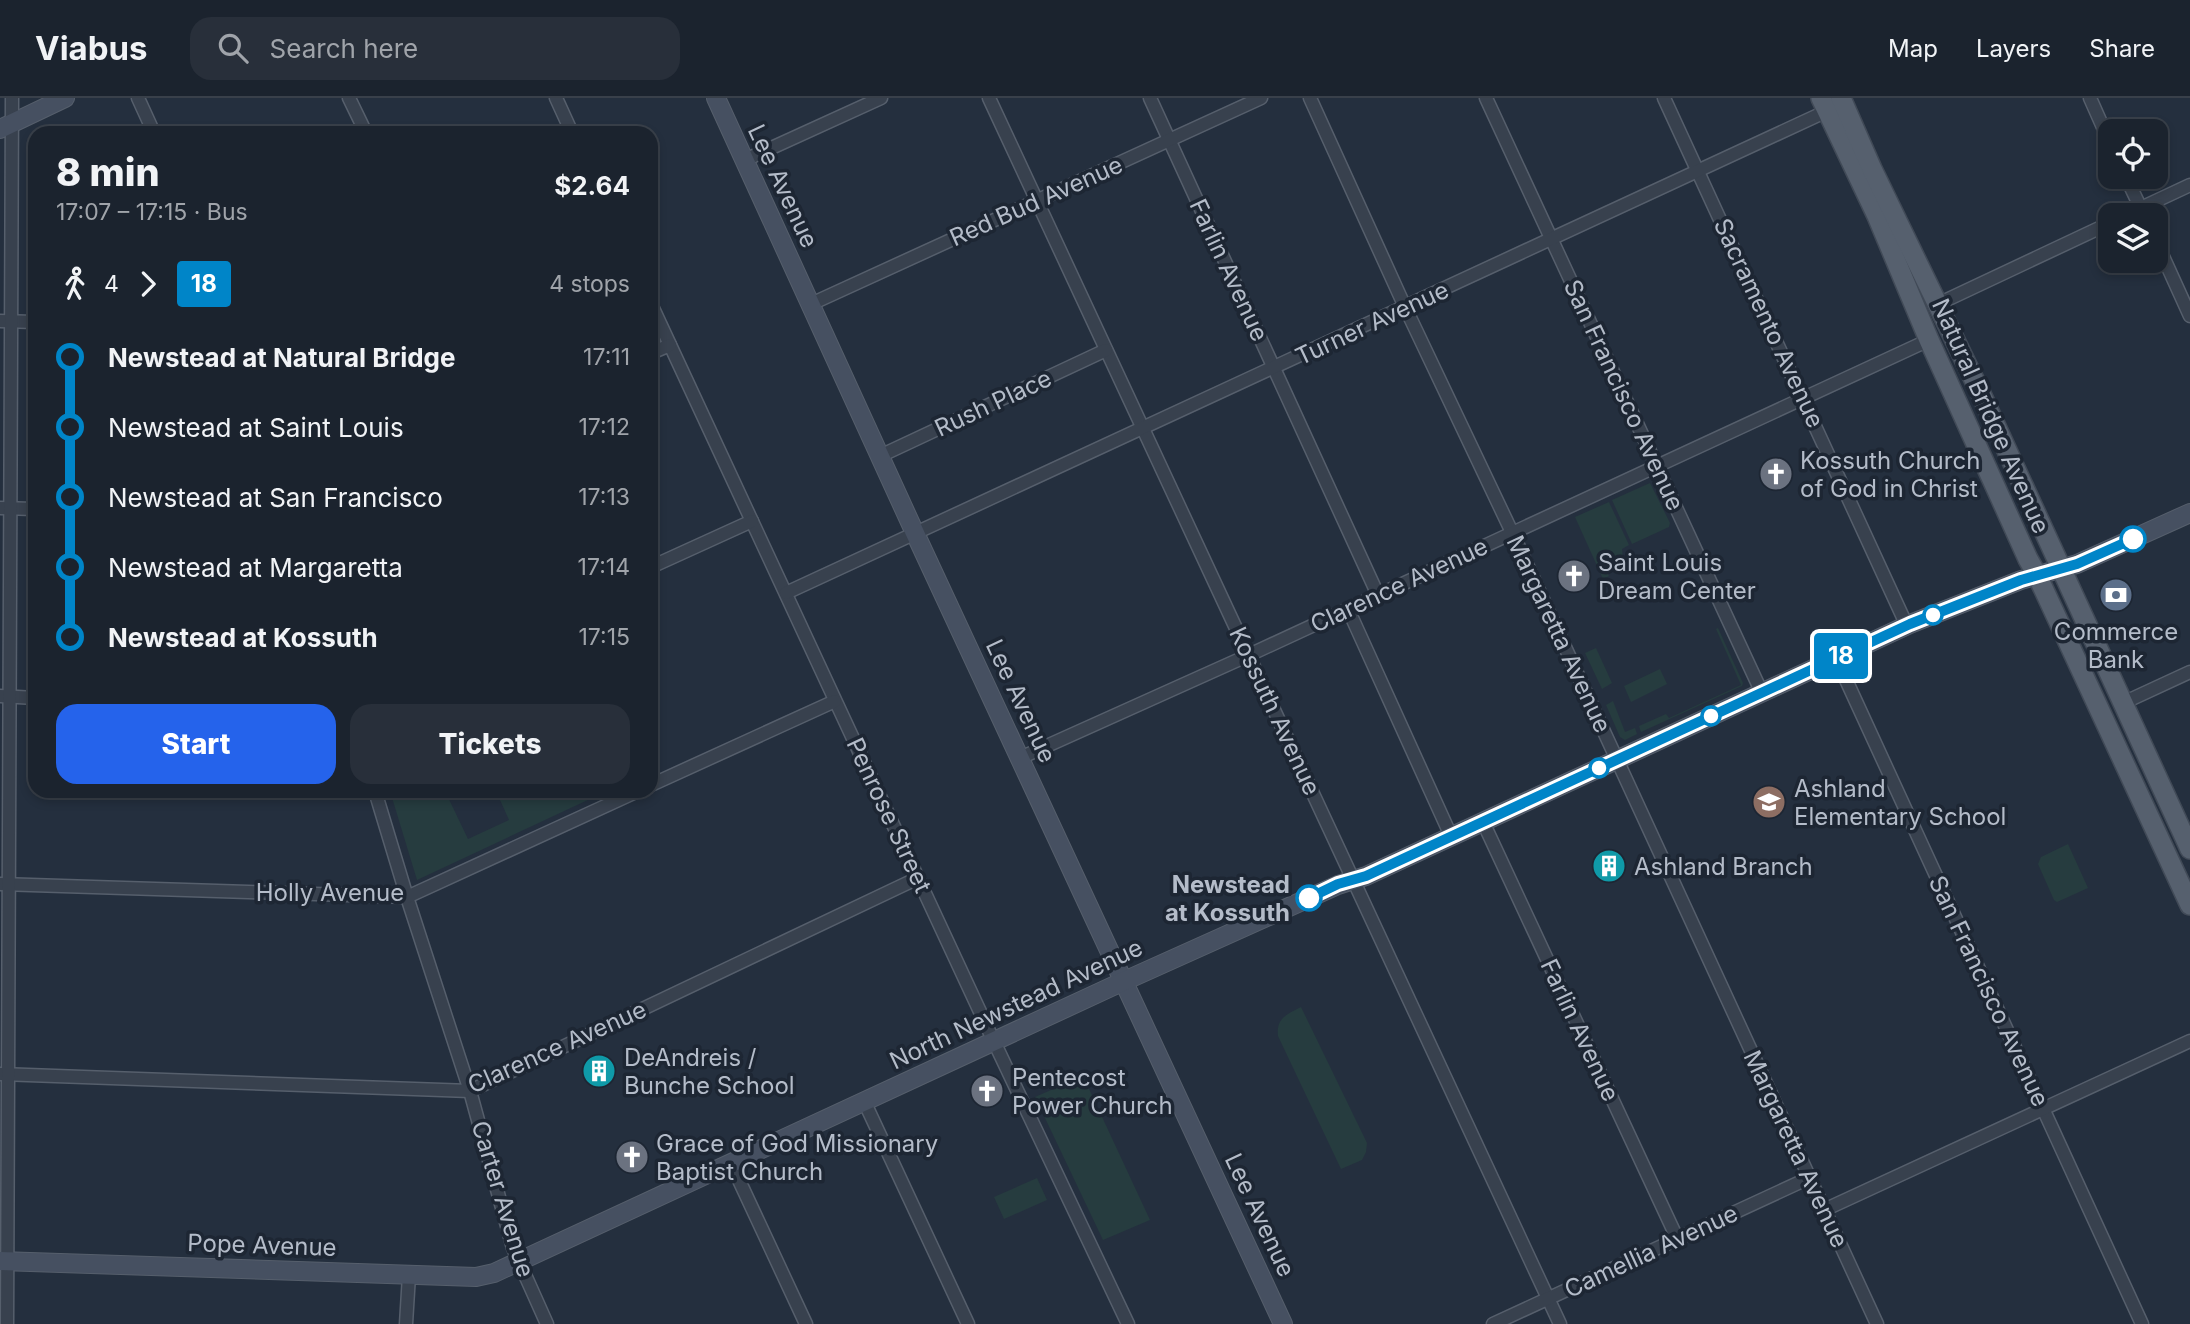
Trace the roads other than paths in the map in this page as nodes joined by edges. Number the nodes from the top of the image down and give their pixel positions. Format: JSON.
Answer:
{"nodes":[{"id":1,"x":12,"y":98,"type":"edge"},
{"id":2,"x":65,"y":98,"type":"edge"},
{"id":3,"x":138,"y":98,"type":"edge"},
{"id":4,"x":349,"y":98,"type":"edge"},
{"id":5,"x":556,"y":98,"type":"edge"},
{"id":6,"x":716,"y":98,"type":"edge"},
{"id":7,"x":881,"y":98,"type":"edge"},
{"id":8,"x":989,"y":98,"type":"edge"},
{"id":9,"x":1150,"y":98,"type":"edge"},
{"id":10,"x":1261,"y":98,"type":"edge"},
{"id":11,"x":1310,"y":98,"type":"edge"},
{"id":12,"x":1486,"y":98,"type":"edge"},
{"id":13,"x":1664,"y":98,"type":"edge"},
{"id":14,"x":2090,"y":98,"type":"edge"},
{"id":15,"x":1830,"y":102,"type":"edge"},
{"id":16,"x":2099,"y":119,"type":"edge"},
{"id":17,"x":6,"y":126,"type":"edge"},
{"id":18,"x":151,"y":126,"type":"edge"},
{"id":19,"x":363,"y":126,"type":"edge"},
{"id":20,"x":569,"y":126,"type":"edge"},
{"id":21,"x":1169,"y":141,"type":"junction"},
{"id":22,"x":745,"y":160,"type":"junction"},
{"id":23,"x":1698,"y":171,"type":"junction"},
{"id":24,"x":2190,"y":185,"type":"edge"},
{"id":25,"x":1038,"y":199,"type":"junction"},
{"id":26,"x":2159,"y":203,"type":"edge"},
{"id":27,"x":2098,"y":229,"type":"edge"},
{"id":28,"x":1552,"y":239,"type":"junction"},
{"id":29,"x":2168,"y":267,"type":"edge"},
{"id":30,"x":811,"y":304,"type":"junction"},
{"id":31,"x":1938,"y":304,"type":"junction"},
{"id":32,"x":1405,"y":307,"type":"junction"},
{"id":33,"x":2190,"y":316,"type":"edge"},
{"id":34,"x":658,"y":319,"type":"edge"},
{"id":35,"x":6,"y":322,"type":"edge"},
{"id":36,"x":28,"y":322,"type":"edge"},
{"id":37,"x":1929,"y":340,"type":"junction"},
{"id":38,"x":670,"y":345,"type":"junction"},
{"id":39,"x":658,"y":350,"type":"edge"},
{"id":40,"x":1106,"y":350,"type":"junction"},
{"id":41,"x":1274,"y":369,"type":"junction"},
{"id":42,"x":1804,"y":398,"type":"junction"},
{"id":43,"x":1143,"y":428,"type":"junction"},
{"id":44,"x":1978,"y":446,"type":"junction"},
{"id":45,"x":880,"y":456,"type":"junction"},
{"id":46,"x":1657,"y":466,"type":"junction"},
{"id":47,"x":6,"y":509,"type":"edge"},
{"id":48,"x":28,"y":509,"type":"edge"},
{"id":49,"x":2190,"y":513,"type":"edge"},
{"id":50,"x":752,"y":521,"type":"junction"},
{"id":51,"x":915,"y":533,"type":"junction"},
{"id":52,"x":1513,"y":533,"type":"junction"},
{"id":53,"x":658,"y":565,"type":"edge"},
{"id":54,"x":2061,"y":569,"type":"junction"},
{"id":55,"x":2037,"y":575,"type":"junction"},
{"id":56,"x":786,"y":593,"type":"junction"},
{"id":57,"x":1378,"y":595,"type":"junction"},
{"id":58,"x":1348,"y":609,"type":"junction"},
{"id":59,"x":1907,"y":626,"type":"junction"},
{"id":60,"x":1249,"y":656,"type":"junction"},
{"id":61,"x":1836,"y":658,"type":"junction"},
{"id":62,"x":2190,"y":672,"type":"edge"},
{"id":63,"x":1762,"y":693,"type":"junction"},
{"id":64,"x":5,"y":697,"type":"edge"},
{"id":65,"x":28,"y":698,"type":"edge"},
{"id":66,"x":835,"y":701,"type":"junction"},
{"id":67,"x":2123,"y":703,"type":"junction"},
{"id":68,"x":1020,"y":758,"type":"junction"},
{"id":69,"x":1617,"y":760,"type":"junction"},
{"id":70,"x":658,"y":782,"type":"edge"},
{"id":71,"x":377,"y":798,"type":"edge"},
{"id":72,"x":623,"y":798,"type":"edge"},
{"id":73,"x":1483,"y":822,"type":"junction"},
{"id":74,"x":1451,"y":836,"type":"junction"},
{"id":75,"x":2190,"y":849,"type":"edge"},
{"id":76,"x":918,"y":878,"type":"junction"},
{"id":77,"x":1354,"y":880,"type":"junction"},
{"id":78,"x":4,"y":884,"type":"edge"},
{"id":79,"x":407,"y":897,"type":"junction"},
{"id":80,"x":2188,"y":899,"type":"edge"},
{"id":81,"x":1124,"y":981,"type":"junction"},
{"id":82,"x":994,"y":1041,"type":"junction"},
{"id":83,"x":2190,"y":1041,"type":"edge"},
{"id":84,"x":4,"y":1074,"type":"edge"},
{"id":85,"x":470,"y":1091,"type":"junction"},
{"id":86,"x":864,"y":1101,"type":"junction"},
{"id":87,"x":2044,"y":1109,"type":"junction"},
{"id":88,"x":731,"y":1163,"type":"junction"},
{"id":89,"x":1810,"y":1178,"type":"junction"},
{"id":90,"x":1824,"y":1210,"type":"junction"},
{"id":91,"x":1677,"y":1238,"type":"junction"},
{"id":92,"x":4,"y":1261,"type":"edge"},
{"id":93,"x":519,"y":1262,"type":"junction"},
{"id":94,"x":409,"y":1275,"type":"junction"},
{"id":95,"x":1548,"y":1298,"type":"junction"},
{"id":96,"x":7,"y":1324,"type":"edge"},
{"id":97,"x":406,"y":1324,"type":"edge"},
{"id":98,"x":547,"y":1324,"type":"edge"},
{"id":99,"x":806,"y":1324,"type":"edge"},
{"id":100,"x":968,"y":1324,"type":"edge"},
{"id":101,"x":1128,"y":1324,"type":"edge"},
{"id":102,"x":1283,"y":1324,"type":"edge"},
{"id":103,"x":1493,"y":1324,"type":"edge"},
{"id":104,"x":1560,"y":1324,"type":"edge"},
{"id":105,"x":1877,"y":1324,"type":"edge"},
{"id":106,"x":2142,"y":1324,"type":"edge"}],
"edges":[{"from":1,"to":17,"type":"street"},
{"from":2,"to":17,"type":"street"},
{"from":3,"to":18,"type":"street"},
{"from":4,"to":19,"type":"street"},
{"from":5,"to":20,"type":"street"},
{"from":6,"to":22,"type":"street","name":"Lee Avenue"},
{"from":7,"to":22,"type":"street"},
{"from":8,"to":25,"type":"street","name":"Kossuth Avenue"},
{"from":9,"to":21,"type":"street","name":"Farlin Avenue"},
{"from":10,"to":21,"type":"street","name":"Red Bud Avenue"},
{"from":11,"to":32,"type":"street","name":"Margaretta Avenue"},
{"from":12,"to":28,"type":"street","name":"San Francisco Avenue"},
{"from":13,"to":23,"type":"street","name":"Sacramento Avenue"},
{"from":14,"to":16,"type":"street"},
{"from":15,"to":23,"type":"street","name":"Turner Avenue"},
{"from":15,"to":31,"type":"main road","name":"Natural Bridge Avenue"},
{"from":15,"to":37,"type":"main road","name":"Natural Bridge Avenue"},
{"from":17,"to":35,"type":"street"},
{"from":21,"to":25,"type":"street","name":"Red Bud Avenue"},
{"from":21,"to":41,"type":"street","name":"Farlin Avenue"},
{"from":22,"to":30,"type":"street","name":"Lee Avenue"},
{"from":23,"to":28,"type":"street","name":"Turner Avenue"},
{"from":23,"to":42,"type":"street","name":"Sacramento Avenue"},
{"from":24,"to":26,"type":"street"},
{"from":25,"to":30,"type":"street","name":"Red Bud Avenue"},
{"from":25,"to":40,"type":"street","name":"Kossuth Avenue"},
{"from":27,"to":31,"type":"street"},
{"from":28,"to":32,"type":"street","name":"Turner Avenue"},
{"from":28,"to":46,"type":"street","name":"San Francisco Avenue"},
{"from":29,"to":33,"type":"street"},
{"from":30,"to":45,"type":"street","name":"Lee Avenue"},
{"from":31,"to":54,"type":"main road","name":"Natural Bridge Avenue"},
{"from":32,"to":41,"type":"street","name":"Turner Avenue"},
{"from":32,"to":52,"type":"street","name":"Margaretta Avenue"},
{"from":34,"to":38,"type":"street","name":"Penrose Street"},
{"from":35,"to":36,"type":"street"},
{"from":35,"to":47,"type":"street"},
{"from":37,"to":42,"type":"street","name":"Clarence Avenue"},
{"from":37,"to":44,"type":"main road","name":"Natural Bridge Avenue"},
{"from":38,"to":39,"type":"street"},
{"from":38,"to":50,"type":"street","name":"Penrose Street"},
{"from":40,"to":43,"type":"street","name":"Kossuth Avenue"},
{"from":40,"to":45,"type":"street","name":"Rush Place"},
{"from":41,"to":43,"type":"street","name":"Turner Avenue"},
{"from":41,"to":57,"type":"street","name":"Farlin Avenue"},
{"from":42,"to":46,"type":"street","name":"Clarence Avenue"},
{"from":42,"to":59,"type":"street","name":"Sacramento Avenue"},
{"from":43,"to":51,"type":"street","name":"Turner Avenue"},
{"from":43,"to":60,"type":"street","name":"Kossuth Avenue"},
{"from":44,"to":54,"type":"main road"},
{"from":44,"to":55,"type":"main road","name":"Natural Bridge Avenue"},
{"from":45,"to":51,"type":"street","name":"Lee Avenue"},
{"from":46,"to":52,"type":"street","name":"Clarence Avenue"},
{"from":46,"to":63,"type":"street","name":"San Francisco Avenue"},
{"from":47,"to":48,"type":"street"},
{"from":47,"to":64,"type":"street"},
{"from":49,"to":54,"type":"street","name":"North Newstead Avenue"},
{"from":50,"to":53,"type":"street"},
{"from":50,"to":56,"type":"street","name":"Penrose Street"},
{"from":51,"to":56,"type":"street","name":"Turner Avenue"},
{"from":51,"to":68,"type":"street","name":"Lee Avenue"},
{"from":52,"to":57,"type":"street","name":"Clarence Avenue"},
{"from":52,"to":69,"type":"street","name":"Margaretta Avenue"},
{"from":54,"to":55,"type":"street","name":"North Newstead Avenue"},
{"from":54,"to":67,"type":"main road","name":"Natural Bridge Avenue"},
{"from":55,"to":59,"type":"street","name":"North Newstead Avenue"},
{"from":55,"to":67,"type":"main road"},
{"from":55,"to":80,"type":"main road","name":"Natural Bridge Avenue"},
{"from":56,"to":66,"type":"street","name":"Penrose Street"},
{"from":57,"to":58,"type":"street","name":"Clarence Avenue"},
{"from":58,"to":60,"type":"street","name":"Clarence Avenue"},
{"from":58,"to":74,"type":"street"},
{"from":59,"to":61,"type":"street","name":"North Newstead Avenue"},
{"from":60,"to":68,"type":"street","name":"Clarence Avenue"},
{"from":60,"to":77,"type":"street","name":"Kossuth Avenue"},
{"from":61,"to":63,"type":"street","name":"North Newstead Avenue"},
{"from":61,"to":87,"type":"street","name":"San Francisco Avenue"},
{"from":62,"to":67,"type":"street"},
{"from":63,"to":69,"type":"street","name":"North Newstead Avenue"},
{"from":64,"to":65,"type":"street"},
{"from":64,"to":78,"type":"street"},
{"from":66,"to":70,"type":"street"},
{"from":66,"to":76,"type":"street","name":"Penrose Street"},
{"from":67,"to":75,"type":"main road","name":"Natural Bridge Avenue"},
{"from":68,"to":81,"type":"street","name":"Lee Avenue"},
{"from":69,"to":73,"type":"street","name":"North Newstead Avenue"},
{"from":69,"to":89,"type":"street","name":"Margaretta Avenue"},
{"from":71,"to":79,"type":"street","name":"Carter Avenue"},
{"from":72,"to":79,"type":"street","name":"Holly Avenue"},
{"from":73,"to":74,"type":"street","name":"North Newstead Avenue"},
{"from":73,"to":91,"type":"street","name":"Farlin Avenue"},
{"from":74,"to":77,"type":"street","name":"North Newstead Avenue"},
{"from":76,"to":82,"type":"street","name":"Penrose Street"},
{"from":76,"to":85,"type":"street","name":"Clarence Avenue"},
{"from":77,"to":81,"type":"street","name":"North Newstead Avenue"},
{"from":77,"to":95,"type":"street","name":"Kossuth Avenue"},
{"from":78,"to":79,"type":"street","name":"Holly Avenue"},
{"from":78,"to":84,"type":"street"},
{"from":79,"to":85,"type":"street","name":"Carter Avenue"},
{"from":81,"to":82,"type":"street","name":"North Newstead Avenue"},
{"from":81,"to":102,"type":"street","name":"Lee Avenue"},
{"from":82,"to":86,"type":"street","name":"North Newstead Avenue"},
{"from":82,"to":101,"type":"street","name":"Penrose Street"},
{"from":83,"to":87,"type":"street"},
{"from":84,"to":85,"type":"street","name":"Clarence Avenue"},
{"from":84,"to":92,"type":"street"},
{"from":85,"to":93,"type":"street","name":"Carter Avenue"},
{"from":86,"to":88,"type":"street","name":"North Newstead Avenue"},
{"from":86,"to":100,"type":"street"},
{"from":87,"to":90,"type":"street"},
{"from":87,"to":106,"type":"street","name":"San Francisco Avenue"},
{"from":88,"to":93,"type":"street","name":"North Newstead Avenue"},
{"from":88,"to":99,"type":"street"},
{"from":89,"to":90,"type":"street","name":"Margaretta Avenue"},
{"from":89,"to":91,"type":"street","name":"Camellia Avenue"},
{"from":90,"to":105,"type":"street","name":"Margaretta Avenue"},
{"from":91,"to":95,"type":"street","name":"Camellia Avenue"},
{"from":92,"to":94,"type":"street","name":"Pope Avenue"},
{"from":92,"to":96,"type":"street"},
{"from":93,"to":94,"type":"street","name":"Pope Avenue"},
{"from":93,"to":98,"type":"street","name":"Carter Avenue"},
{"from":94,"to":97,"type":"street"},
{"from":95,"to":103,"type":"street","name":"Camellia Avenue"},
{"from":95,"to":104,"type":"street","name":"Kossuth Avenue"}]}
